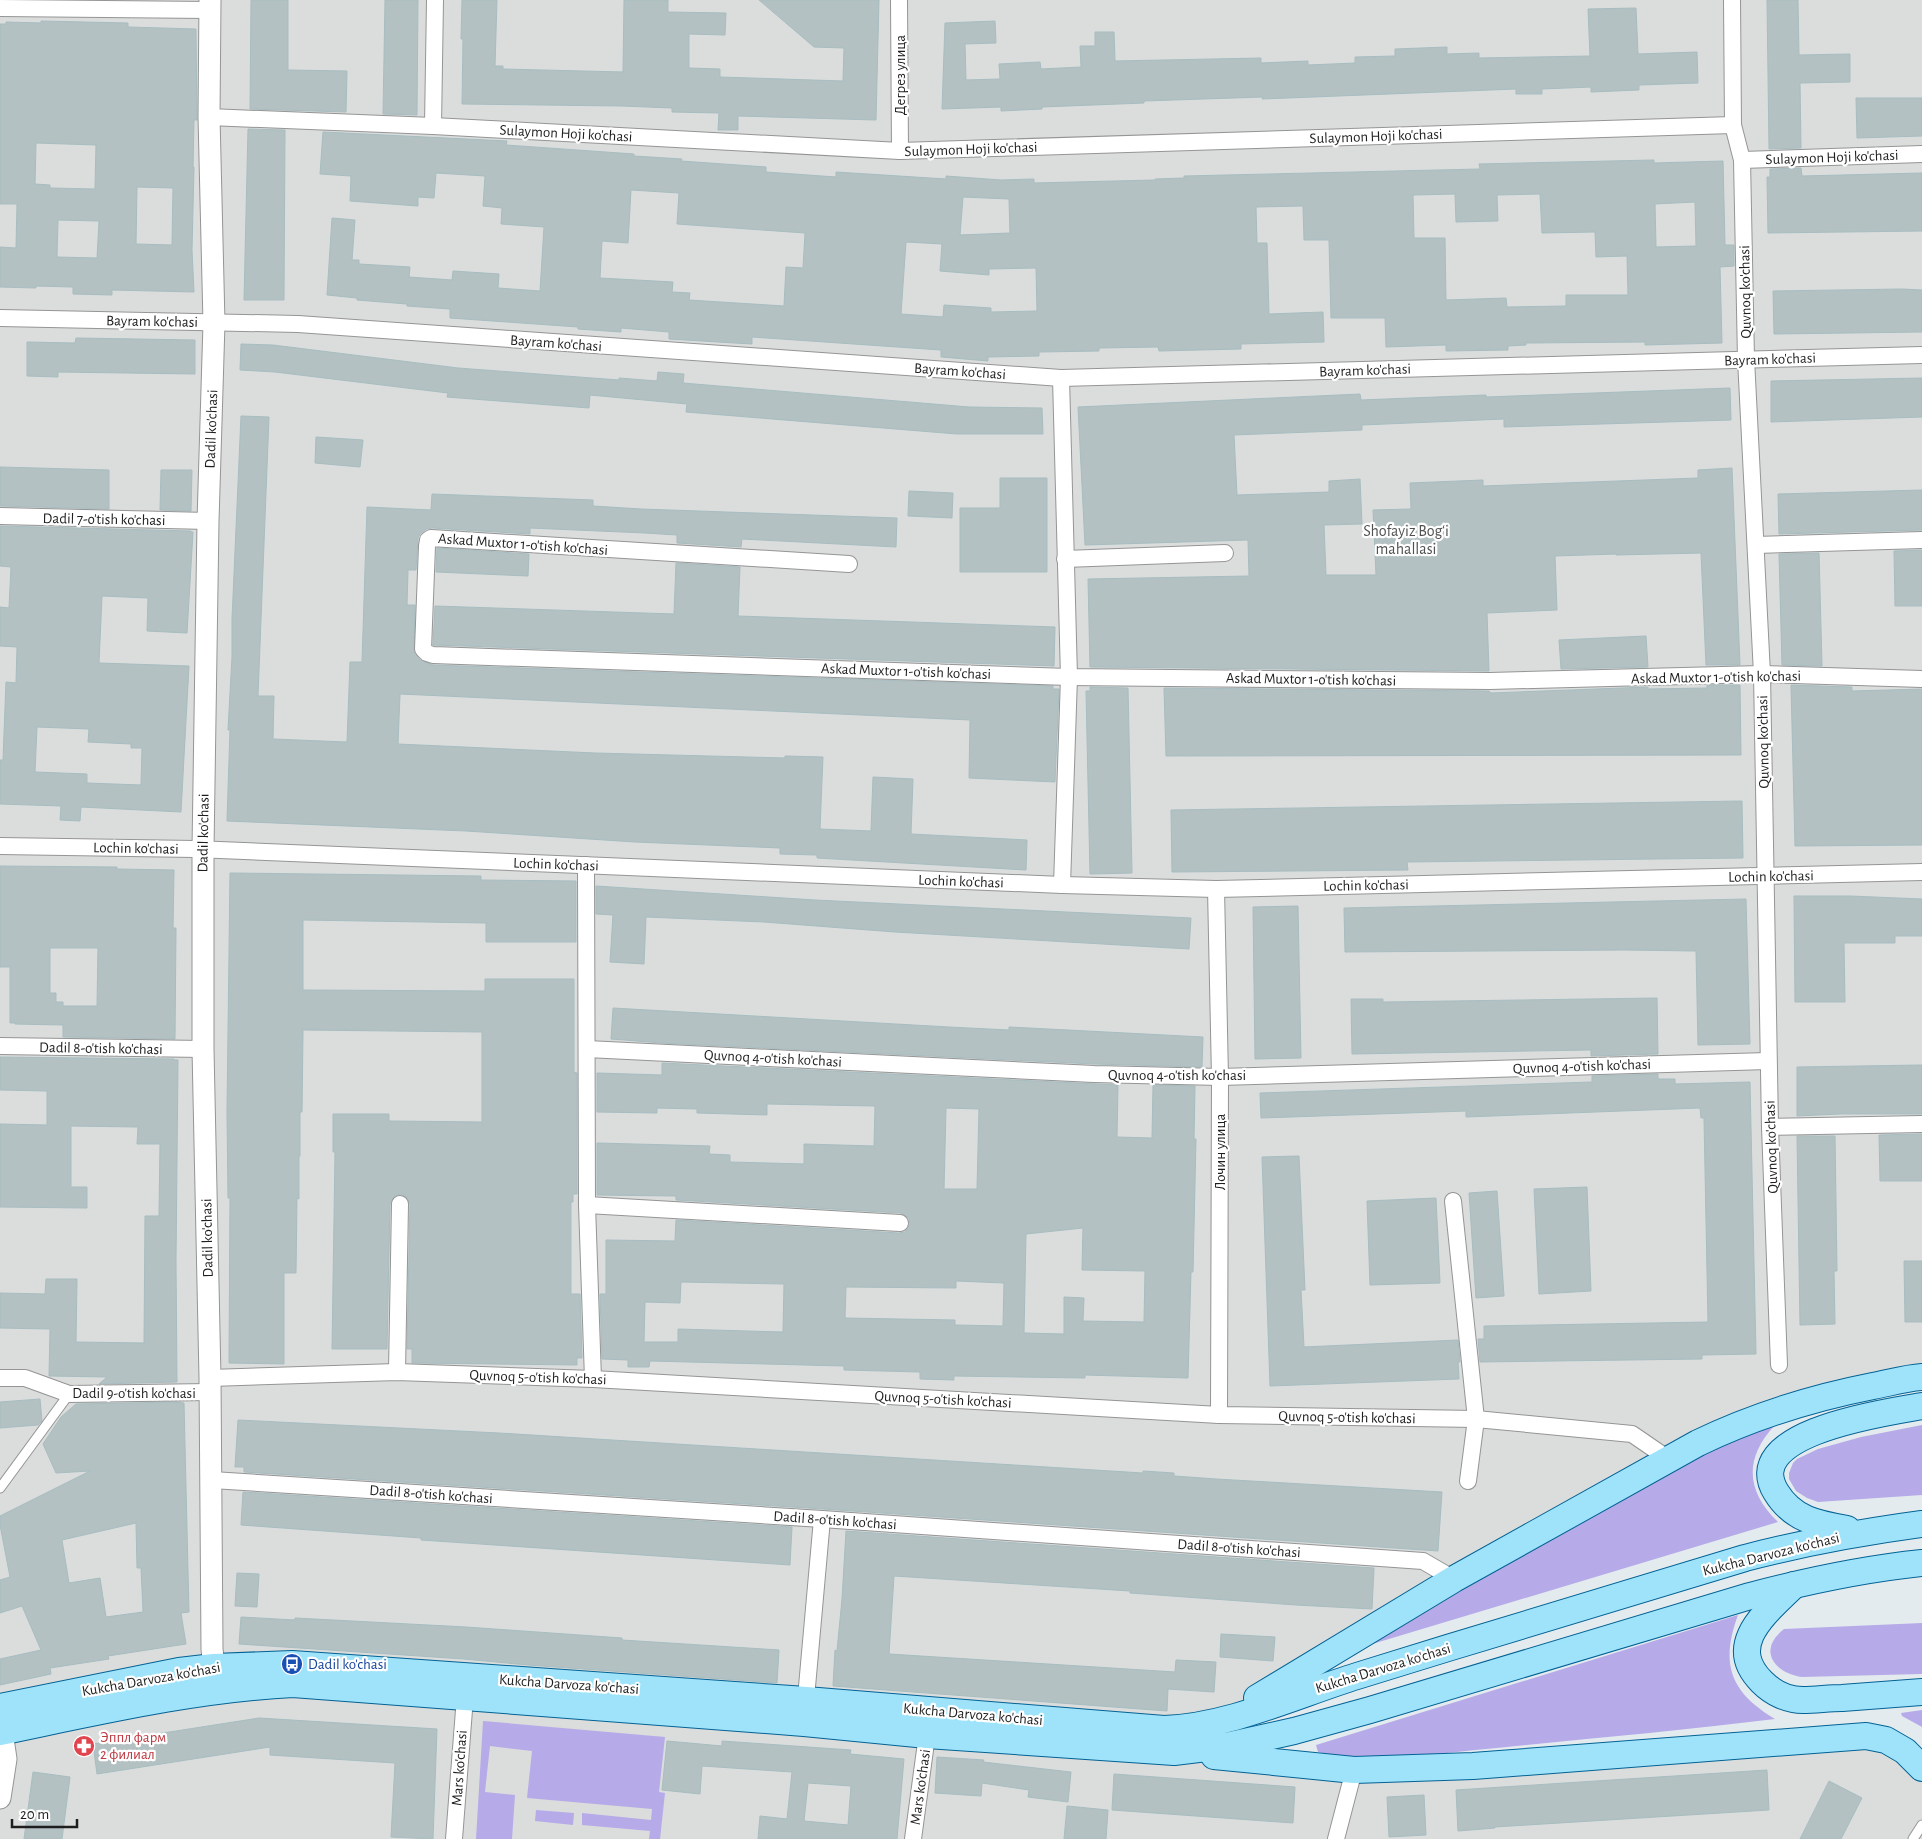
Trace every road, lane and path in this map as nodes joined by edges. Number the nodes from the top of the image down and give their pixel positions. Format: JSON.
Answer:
{"nodes":[{"id":1,"x":436,"y":0,"type":"edge"},
{"id":2,"x":899,"y":0,"type":"edge"},
{"id":3,"x":1732,"y":0,"type":"edge"},
{"id":4,"x":210,"y":5,"type":"edge"},
{"id":5,"x":0,"y":8,"type":"edge"},
{"id":6,"x":209,"y":117,"type":"junction"},
{"id":7,"x":1733,"y":124,"type":"junction"},
{"id":8,"x":433,"y":126,"type":"junction"},
{"id":9,"x":900,"y":151,"type":"junction"},
{"id":10,"x":1922,"y":154,"type":"edge"},
{"id":11,"x":1742,"y":160,"type":"junction"},
{"id":12,"x":0,"y":318,"type":"edge"},
{"id":13,"x":214,"y":323,"type":"junction"},
{"id":14,"x":1922,"y":355,"type":"edge"},
{"id":15,"x":1746,"y":359,"type":"junction"},
{"id":16,"x":1061,"y":378,"type":"junction"},
{"id":17,"x":0,"y":516,"type":"edge"},
{"id":18,"x":208,"y":521,"type":"junction"},
{"id":19,"x":1922,"y":540,"type":"edge"},
{"id":20,"x":1756,"y":545,"type":"junction"},
{"id":21,"x":1225,"y":553,"type":"dead end"},
{"id":22,"x":1065,"y":558,"type":"junction"},
{"id":23,"x":849,"y":564,"type":"dead end"},
{"id":24,"x":1762,"y":674,"type":"junction"},
{"id":25,"x":1069,"y":677,"type":"junction"},
{"id":26,"x":1922,"y":679,"type":"edge"},
{"id":27,"x":0,"y":846,"type":"edge"},
{"id":28,"x":203,"y":850,"type":"junction"},
{"id":29,"x":586,"y":865,"type":"junction"},
{"id":30,"x":1922,"y":872,"type":"edge"},
{"id":31,"x":1765,"y":876,"type":"junction"},
{"id":32,"x":1062,"y":885,"type":"junction"},
{"id":33,"x":1216,"y":889,"type":"junction"},
{"id":34,"x":0,"y":1046,"type":"edge"},
{"id":35,"x":587,"y":1049,"type":"junction"},
{"id":36,"x":203,"y":1050,"type":"junction"},
{"id":37,"x":1768,"y":1061,"type":"junction"},
{"id":38,"x":1220,"y":1077,"type":"junction"},
{"id":39,"x":1922,"y":1124,"type":"edge"},
{"id":40,"x":1770,"y":1127,"type":"junction"},
{"id":41,"x":1453,"y":1201,"type":"dead end"},
{"id":42,"x":400,"y":1204,"type":"dead end"},
{"id":43,"x":587,"y":1205,"type":"junction"},
{"id":44,"x":900,"y":1224,"type":"dead end"},
{"id":45,"x":1779,"y":1365,"type":"dead end"},
{"id":46,"x":397,"y":1372,"type":"junction"},
{"id":47,"x":1922,"y":1377,"type":"edge"},
{"id":48,"x":0,"y":1378,"type":"edge"},
{"id":49,"x":593,"y":1378,"type":"junction"},
{"id":50,"x":210,"y":1385,"type":"junction"},
{"id":51,"x":70,"y":1394,"type":"junction"},
{"id":52,"x":1922,"y":1406,"type":"edge"},
{"id":53,"x":1219,"y":1415,"type":"junction"},
{"id":54,"x":1476,"y":1419,"type":"junction"},
{"id":55,"x":1667,"y":1458,"type":"junction"},
{"id":56,"x":212,"y":1480,"type":"junction"},
{"id":57,"x":1468,"y":1481,"type":"dead end"},
{"id":58,"x":0,"y":1488,"type":"edge"},
{"id":59,"x":822,"y":1519,"type":"junction"},
{"id":60,"x":1922,"y":1524,"type":"edge"},
{"id":61,"x":1865,"y":1532,"type":"junction"},
{"id":62,"x":1922,"y":1563,"type":"edge"},
{"id":63,"x":1454,"y":1579,"type":"junction"},
{"id":64,"x":1794,"y":1584,"type":"junction"},
{"id":65,"x":214,"y":1679,"type":"junction"},
{"id":66,"x":465,"y":1687,"type":"junction"},
{"id":67,"x":1922,"y":1692,"type":"edge"},
{"id":68,"x":805,"y":1712,"type":"junction"},
{"id":69,"x":1,"y":1722,"type":"edge"},
{"id":70,"x":929,"y":1723,"type":"junction"},
{"id":71,"x":1215,"y":1723,"type":"junction"},
{"id":72,"x":1174,"y":1752,"type":"junction"},
{"id":73,"x":1922,"y":1768,"type":"edge"},
{"id":74,"x":1354,"y":1770,"type":"junction"},
{"id":75,"x":0,"y":1798,"type":"edge"},
{"id":76,"x":1922,"y":1825,"type":"edge"},
{"id":77,"x":454,"y":1839,"type":"edge"},
{"id":78,"x":913,"y":1839,"type":"edge"},
{"id":79,"x":1336,"y":1839,"type":"edge"},
{"id":80,"x":1913,"y":1839,"type":"edge"}],
"edges":[{"from":1,"to":8,"type":"street"},
{"from":2,"to":9,"type":"street","name":"Дегрез улица"},
{"from":3,"to":7,"type":"street","name":"Quvnoq ko'chasi"},
{"from":4,"to":5,"type":"street"},
{"from":4,"to":6,"type":"street","name":"Dadil ko'chasi"},
{"from":6,"to":8,"type":"street","name":"Sulaymon Hoji ko'chasi"},
{"from":6,"to":13,"type":"street","name":"Dadil ko'chasi"},
{"from":7,"to":9,"type":"street","name":"Sulaymon Hoji ko'chasi"},
{"from":7,"to":11,"type":"street","name":"Quvnoq ko'chasi"},
{"from":8,"to":9,"type":"street","name":"Sulaymon Hoji ko'chasi"},
{"from":10,"to":11,"type":"street","name":"Sulaymon Hoji ko'chasi"},
{"from":11,"to":15,"type":"street","name":"Quvnoq ko'chasi"},
{"from":12,"to":13,"type":"street","name":"Bayram ko'chasi"},
{"from":13,"to":16,"type":"street","name":"Bayram ko'chasi"},
{"from":13,"to":18,"type":"street","name":"Dadil ko'chasi"},
{"from":14,"to":15,"type":"street","name":"Bayram ko'chasi"},
{"from":15,"to":16,"type":"street","name":"Bayram ko'chasi"},
{"from":15,"to":20,"type":"street","name":"Quvnoq ko'chasi"},
{"from":16,"to":22,"type":"street"},
{"from":17,"to":18,"type":"street","name":"Dadil 7-o'tish ko'chasi"},
{"from":18,"to":28,"type":"street","name":"Dadil ko'chasi"},
{"from":19,"to":20,"type":"street"},
{"from":20,"to":24,"type":"street","name":"Quvnoq ko'chasi"},
{"from":21,"to":22,"type":"street"},
{"from":22,"to":25,"type":"street"},
{"from":23,"to":25,"type":"street","name":"Askad Muxtor 1-o'tish ko'chasi"},
{"from":24,"to":25,"type":"street","name":"Askad Muxtor 1-o'tish ko'chasi"},
{"from":24,"to":26,"type":"street","name":"Askad Muxtor 1-o'tish ko'chasi"},
{"from":24,"to":31,"type":"street","name":"Quvnoq ko'chasi"},
{"from":25,"to":32,"type":"street"},
{"from":27,"to":28,"type":"street","name":"Lochin ko'chasi"},
{"from":28,"to":29,"type":"street","name":"Lochin ko'chasi"},
{"from":28,"to":36,"type":"street","name":"Dadil ko'chasi"},
{"from":29,"to":32,"type":"street","name":"Lochin ko'chasi"},
{"from":29,"to":35,"type":"street"},
{"from":30,"to":31,"type":"street","name":"Lochin ko'chasi"},
{"from":31,"to":33,"type":"street","name":"Lochin ko'chasi"},
{"from":31,"to":37,"type":"street","name":"Quvnoq ko'chasi"},
{"from":32,"to":33,"type":"street","name":"Lochin ko'chasi"},
{"from":33,"to":38,"type":"street","name":"Лочин улица"},
{"from":34,"to":36,"type":"street","name":"Dadil 8-o'tish ko'chasi"},
{"from":35,"to":38,"type":"street","name":"Quvnoq 4-o'tish ko'chasi"},
{"from":35,"to":43,"type":"street"},
{"from":36,"to":50,"type":"street","name":"Dadil ko'chasi"},
{"from":37,"to":38,"type":"street","name":"Quvnoq 4-o'tish ko'chasi"},
{"from":37,"to":40,"type":"street","name":"Quvnoq ko'chasi"},
{"from":38,"to":53,"type":"street","name":"Лочин улица"},
{"from":39,"to":40,"type":"street"},
{"from":40,"to":45,"type":"street","name":"Quvnoq ko'chasi"},
{"from":41,"to":54,"type":"street"},
{"from":42,"to":46,"type":"street"},
{"from":43,"to":44,"type":"street"},
{"from":43,"to":49,"type":"street"},
{"from":46,"to":49,"type":"street","name":"Quvnoq 5-o'tish ko'chasi"},
{"from":46,"to":50,"type":"street","name":"Quvnoq 5-o'tish ko'chasi"},
{"from":47,"to":55,"type":"main road"},
{"from":48,"to":51,"type":"street","name":"Dadil 9-o'tish ko'chasi"},
{"from":49,"to":53,"type":"street","name":"Quvnoq 5-o'tish ko'chasi"},
{"from":50,"to":51,"type":"street","name":"Dadil 9-o'tish ko'chasi"},
{"from":50,"to":56,"type":"street","name":"Dadil ko'chasi"},
{"from":51,"to":58,"type":"lane"},
{"from":52,"to":61,"type":"main road"},
{"from":53,"to":54,"type":"street","name":"Quvnoq 5-o'tish ko'chasi"},
{"from":54,"to":55,"type":"street","name":"Quvnoq 5-o'tish ko'chasi"},
{"from":54,"to":57,"type":"street"},
{"from":55,"to":63,"type":"main road"},
{"from":56,"to":59,"type":"street","name":"Dadil 8-o'tish ko'chasi"},
{"from":56,"to":65,"type":"street","name":"Dadil ko'chasi"},
{"from":59,"to":63,"type":"street","name":"Dadil 8-o'tish ko'chasi"},
{"from":59,"to":68,"type":"street"},
{"from":60,"to":61,"type":"main road","name":"Kukcha Darvoza ko'chasi"},
{"from":61,"to":71,"type":"main road","name":"Kukcha Darvoza ko'chasi"},
{"from":62,"to":64,"type":"main road","name":"Kukcha Darvoza ko'chasi"},
{"from":63,"to":71,"type":"main road"},
{"from":64,"to":67,"type":"main road"},
{"from":64,"to":72,"type":"main road","name":"Kukcha Darvoza ko'chasi"},
{"from":65,"to":66,"type":"main road","name":"Kukcha Darvoza ko'chasi"},
{"from":65,"to":69,"type":"main road","name":"Kukcha Darvoza ko'chasi"},
{"from":66,"to":68,"type":"main road","name":"Kukcha Darvoza ko'chasi"},
{"from":66,"to":77,"type":"street","name":"Mars ko'chasi"},
{"from":68,"to":70,"type":"main road","name":"Kukcha Darvoza ko'chasi"},
{"from":69,"to":75,"type":"street"},
{"from":70,"to":71,"type":"main road","name":"Kukcha Darvoza ko'chasi"},
{"from":70,"to":72,"type":"main road","name":"Kukcha Darvoza ko'chasi"},
{"from":70,"to":78,"type":"street","name":"Mars ko'chasi"},
{"from":72,"to":74,"type":"main road"},
{"from":73,"to":74,"type":"main road"},
{"from":74,"to":79,"type":"street"},
{"from":76,"to":80,"type":"lane"}]}
